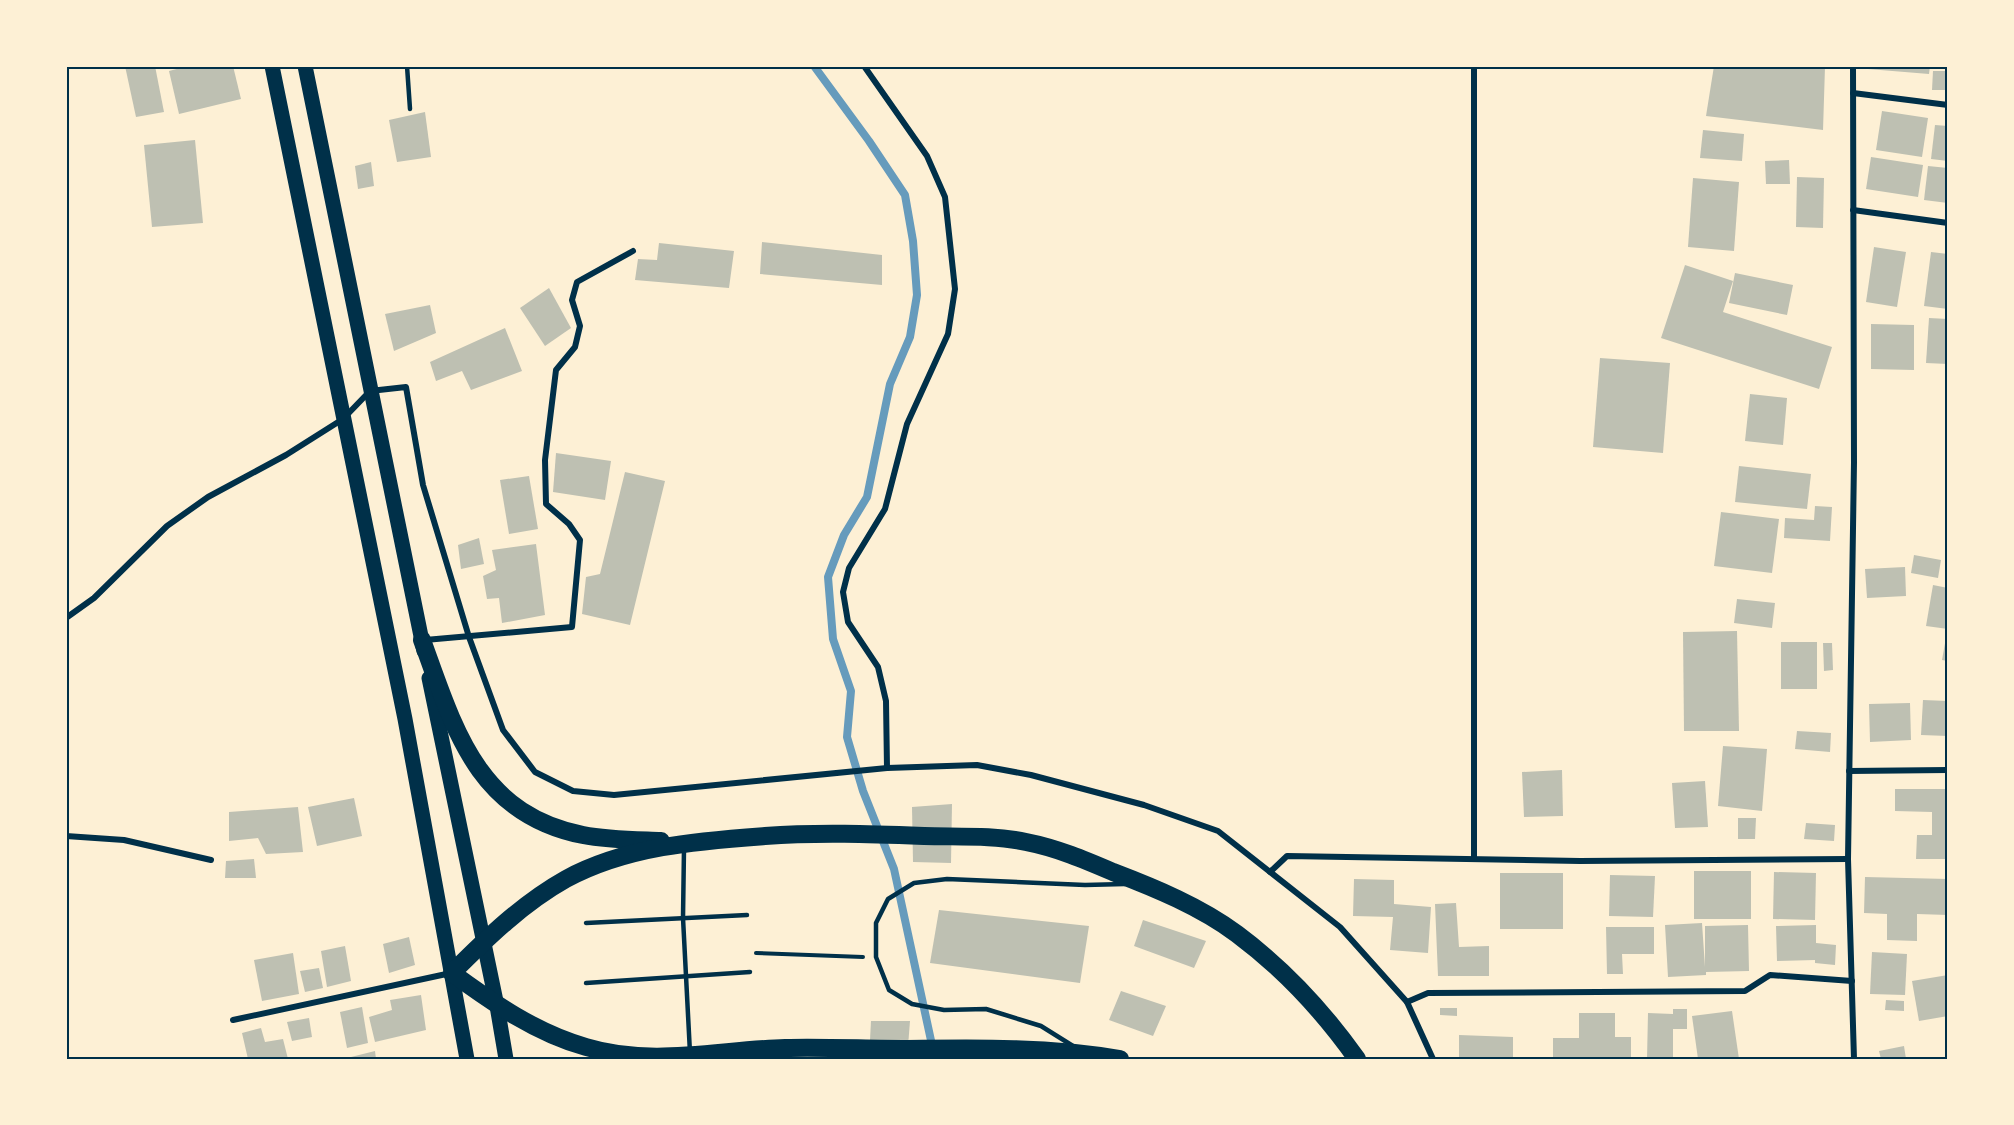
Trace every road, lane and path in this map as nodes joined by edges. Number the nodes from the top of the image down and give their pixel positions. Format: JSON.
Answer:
{"nodes":[{"id":1,"x":272,"y":66,"type":"edge"},
{"id":2,"x":305,"y":66,"type":"edge"},
{"id":3,"x":407,"y":66,"type":"edge"},
{"id":4,"x":864,"y":66,"type":"edge"},
{"id":5,"x":1474,"y":66,"type":"edge"},
{"id":6,"x":1853,"y":66,"type":"edge"},
{"id":7,"x":1853,"y":93,"type":"junction"},
{"id":8,"x":1948,"y":105,"type":"edge"},
{"id":9,"x":410,"y":109,"type":"dead end"},
{"id":10,"x":1853,"y":210,"type":"junction"},
{"id":11,"x":1948,"y":223,"type":"edge"},
{"id":12,"x":633,"y":251,"type":"dead end"},
{"id":13,"x":370,"y":391,"type":"junction"},
{"id":14,"x":343,"y":419,"type":"junction"},
{"id":15,"x":66,"y":618,"type":"edge"},
{"id":16,"x":470,"y":637,"type":"junction"},
{"id":17,"x":422,"y":640,"type":"junction"},
{"id":18,"x":887,"y":768,"type":"junction"},
{"id":19,"x":1948,"y":770,"type":"edge"},
{"id":20,"x":1849,"y":771,"type":"junction"},
{"id":21,"x":66,"y":836,"type":"edge"},
{"id":22,"x":684,"y":843,"type":"junction"},
{"id":23,"x":1474,"y":858,"type":"junction"},
{"id":24,"x":1848,"y":859,"type":"junction"},
{"id":25,"x":211,"y":860,"type":"dead end"},
{"id":26,"x":1270,"y":872,"type":"junction"},
{"id":27,"x":1138,"y":882,"type":"junction"},
{"id":28,"x":747,"y":915,"type":"dead end"},
{"id":29,"x":683,"y":918,"type":"junction"},
{"id":30,"x":586,"y":923,"type":"dead end"},
{"id":31,"x":483,"y":941,"type":"junction"},
{"id":32,"x":756,"y":953,"type":"dead end"},
{"id":33,"x":876,"y":957,"type":"junction"},
{"id":34,"x":750,"y":972,"type":"dead end"},
{"id":35,"x":452,"y":973,"type":"junction"},
{"id":36,"x":685,"y":976,"type":"junction"},
{"id":37,"x":1852,"y":981,"type":"junction"},
{"id":38,"x":586,"y":983,"type":"dead end"},
{"id":39,"x":1407,"y":1002,"type":"junction"},
{"id":40,"x":497,"y":1006,"type":"junction"},
{"id":41,"x":232,"y":1020,"type":"dead end"},
{"id":42,"x":1086,"y":1053,"type":"junction"},
{"id":43,"x":690,"y":1056,"type":"junction"},
{"id":44,"x":659,"y":1058,"type":"edge"},
{"id":45,"x":467,"y":1059,"type":"edge"},
{"id":46,"x":506,"y":1059,"type":"edge"},
{"id":47,"x":1120,"y":1059,"type":"edge"},
{"id":48,"x":1357,"y":1059,"type":"edge"},
{"id":49,"x":1433,"y":1059,"type":"edge"},
{"id":50,"x":1854,"y":1059,"type":"edge"}],
"edges":[{"from":1,"to":14,"type":"main road"},
{"from":2,"to":13,"type":"main road"},
{"from":3,"to":9,"type":"lane"},
{"from":4,"to":18,"type":"street"},
{"from":5,"to":23,"type":"street"},
{"from":6,"to":7,"type":"street"},
{"from":7,"to":8,"type":"street"},
{"from":7,"to":10,"type":"street"},
{"from":10,"to":11,"type":"street"},
{"from":10,"to":20,"type":"street"},
{"from":12,"to":16,"type":"street"},
{"from":13,"to":14,"type":"street"},
{"from":13,"to":16,"type":"street"},
{"from":13,"to":17,"type":"main road"},
{"from":14,"to":15,"type":"street"},
{"from":14,"to":35,"type":"main road"},
{"from":16,"to":17,"type":"street"},
{"from":16,"to":18,"type":"street"},
{"from":17,"to":22,"type":"highway"},
{"from":17,"to":31,"type":"main road"},
{"from":18,"to":26,"type":"street"},
{"from":19,"to":20,"type":"street"},
{"from":20,"to":24,"type":"street"},
{"from":21,"to":25,"type":"street"},
{"from":22,"to":27,"type":"highway"},
{"from":22,"to":29,"type":"lane"},
{"from":22,"to":31,"type":"highway"},
{"from":23,"to":24,"type":"street"},
{"from":23,"to":26,"type":"street"},
{"from":24,"to":37,"type":"street"},
{"from":26,"to":39,"type":"street"},
{"from":27,"to":33,"type":"lane"},
{"from":27,"to":48,"type":"highway"},
{"from":28,"to":29,"type":"lane"},
{"from":29,"to":30,"type":"lane"},
{"from":29,"to":36,"type":"lane"},
{"from":31,"to":35,"type":"highway"},
{"from":31,"to":40,"type":"main road"},
{"from":32,"to":33,"type":"path"},
{"from":33,"to":42,"type":"lane"},
{"from":34,"to":36,"type":"lane"},
{"from":35,"to":40,"type":"highway"},
{"from":35,"to":41,"type":"street"},
{"from":35,"to":45,"type":"main road"},
{"from":36,"to":38,"type":"lane"},
{"from":36,"to":43,"type":"lane"},
{"from":37,"to":39,"type":"street"},
{"from":37,"to":50,"type":"street"},
{"from":39,"to":49,"type":"street"},
{"from":40,"to":44,"type":"highway"},
{"from":40,"to":46,"type":"main road"},
{"from":42,"to":43,"type":"highway"},
{"from":42,"to":47,"type":"highway"},
{"from":43,"to":44,"type":"highway"}]}
